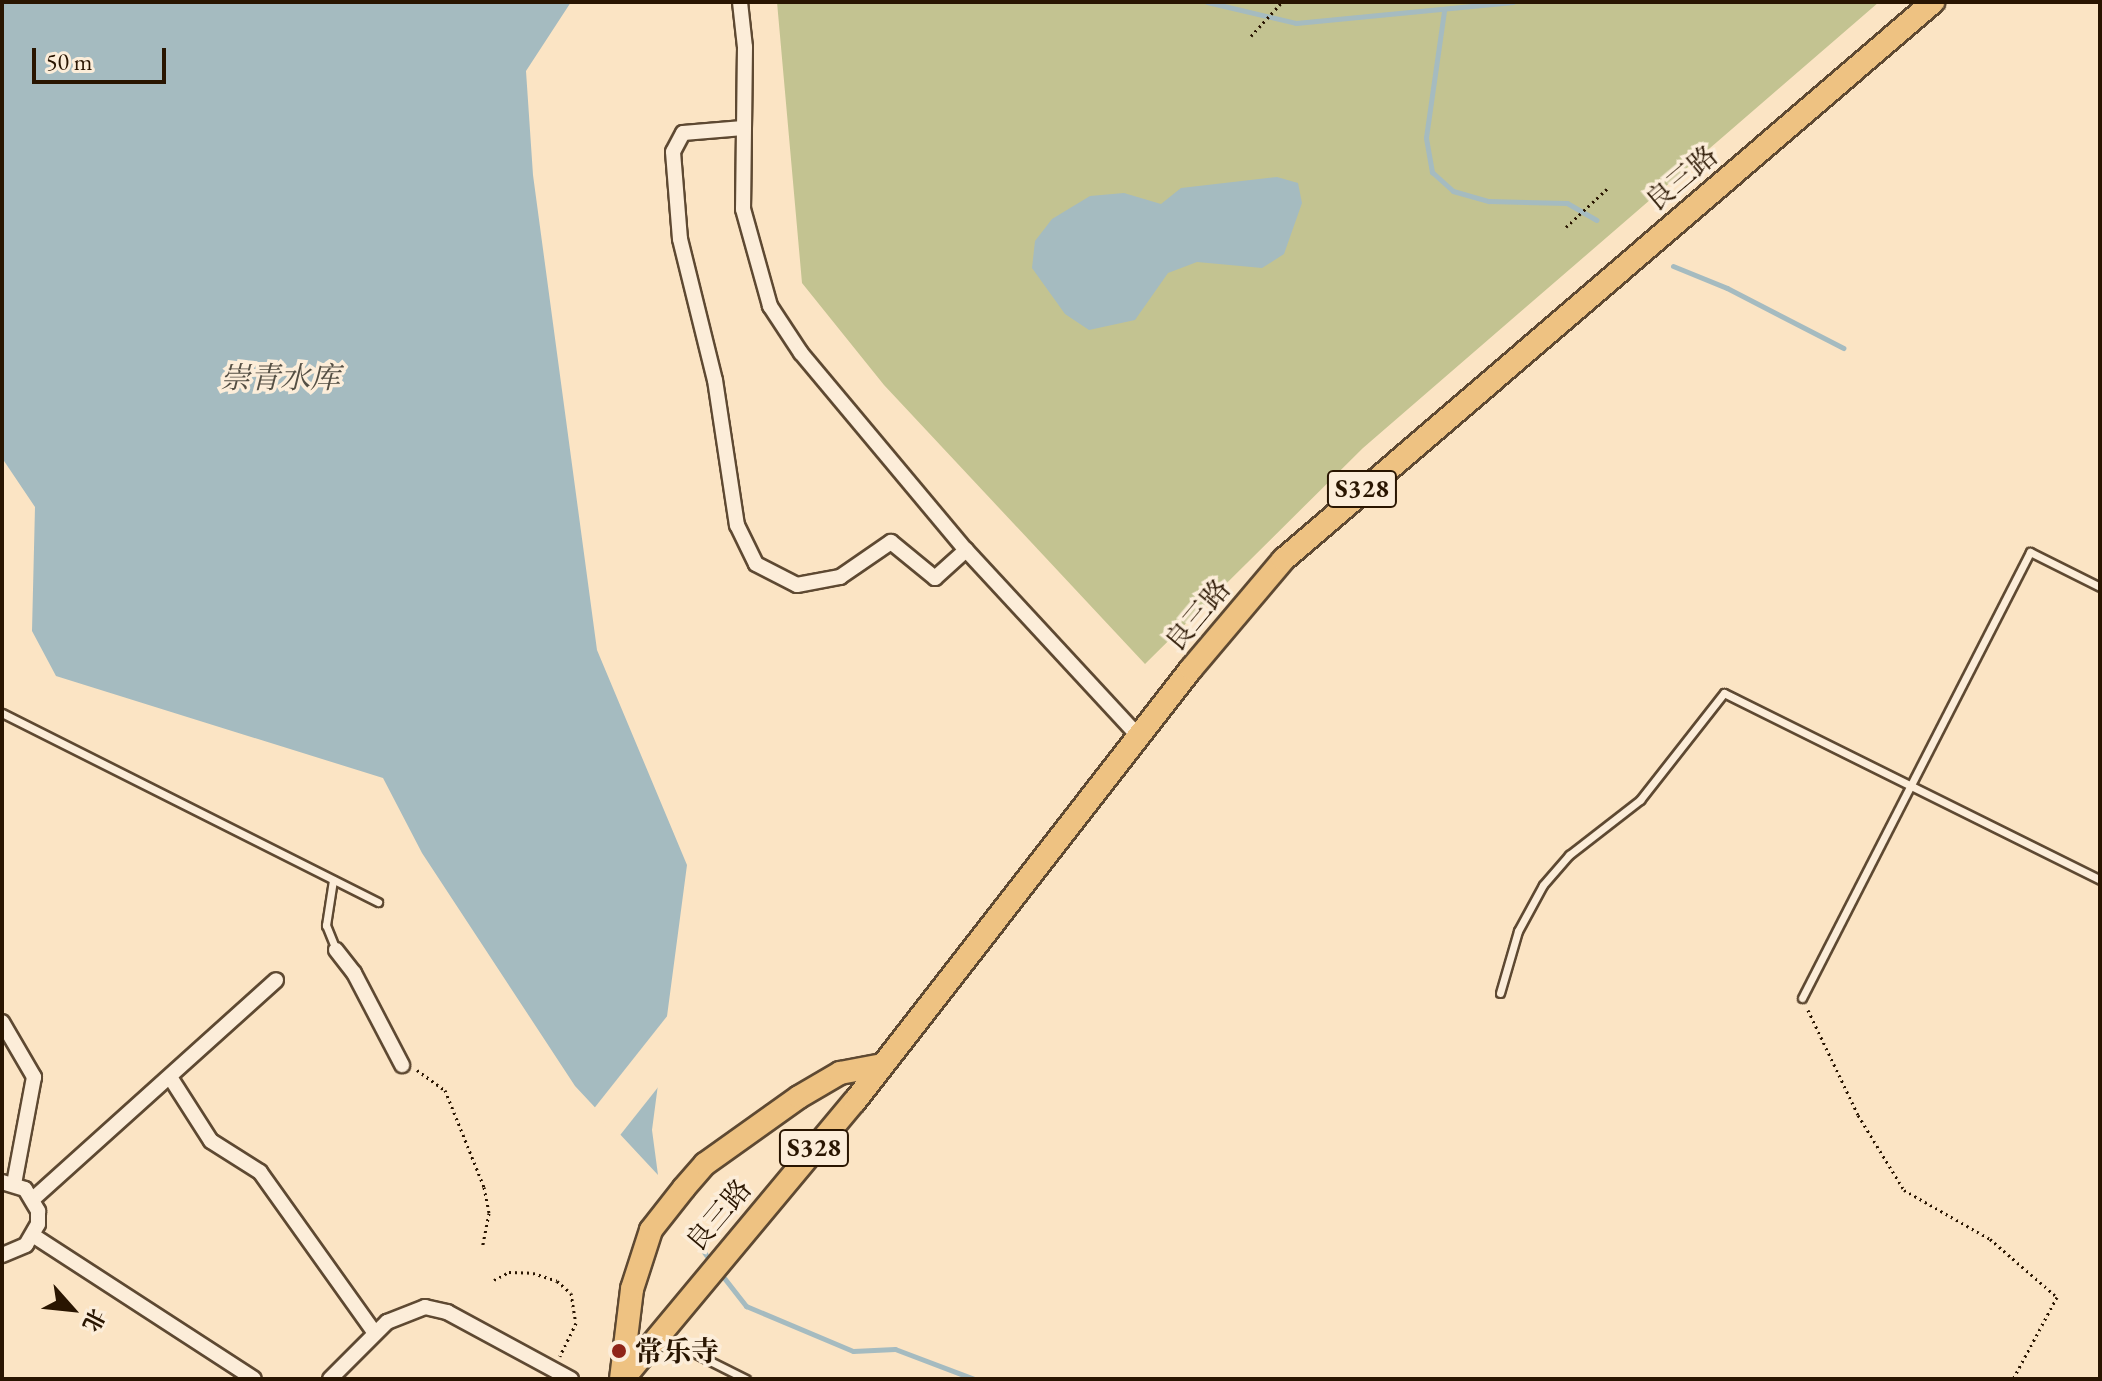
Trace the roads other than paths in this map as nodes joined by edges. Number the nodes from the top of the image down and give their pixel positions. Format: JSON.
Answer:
{"nodes":[{"id":1,"x":740,"y":2,"type":"edge"},
{"id":2,"x":1933,"y":2,"type":"edge"},
{"id":3,"x":743,"y":128,"type":"junction"},
{"id":4,"x":966,"y":550,"type":"junction"},
{"id":5,"x":2100,"y":587,"type":"edge"},
{"id":6,"x":2,"y":713,"type":"edge"},
{"id":7,"x":1139,"y":737,"type":"junction"},
{"id":8,"x":1910,"y":786,"type":"junction"},
{"id":9,"x":333,"y":880,"type":"junction"},
{"id":10,"x":2100,"y":880,"type":"edge"},
{"id":11,"x":378,"y":902,"type":"dead end"},
{"id":12,"x":336,"y":950,"type":"joint"},
{"id":13,"x":276,"y":980,"type":"dead end"},
{"id":14,"x":1500,"y":993,"type":"dead end"},
{"id":15,"x":1802,"y":998,"type":"road end"},
{"id":16,"x":2,"y":1022,"type":"edge"},
{"id":17,"x":402,"y":1065,"type":"road end"},
{"id":18,"x":882,"y":1065,"type":"junction"},
{"id":19,"x":170,"y":1077,"type":"junction"},
{"id":20,"x":8,"y":1183,"type":"edge"},
{"id":21,"x":33,"y":1199,"type":"junction"},
{"id":22,"x":34,"y":1236,"type":"junction"},
{"id":23,"x":3,"y":1256,"type":"edge"},
{"id":24,"x":375,"y":1333,"type":"junction"},
{"id":25,"x":659,"y":1336,"type":"junction"},
{"id":26,"x":554,"y":1371,"type":"junction"},
{"id":27,"x":254,"y":1379,"type":"edge"},
{"id":28,"x":330,"y":1379,"type":"edge"},
{"id":29,"x":538,"y":1379,"type":"edge"},
{"id":30,"x":571,"y":1379,"type":"edge"},
{"id":31,"x":622,"y":1379,"type":"edge"},
{"id":32,"x":746,"y":1379,"type":"edge"}],
"edges":[{"from":1,"to":3,"type":"street"},
{"from":2,"to":7,"type":"main road","name":"良三路","number":"S328"},
{"from":3,"to":4,"type":"street"},
{"from":3,"to":4,"type":"street"},
{"from":4,"to":7,"type":"street"},
{"from":5,"to":8,"type":"lane"},
{"from":6,"to":9,"type":"lane"},
{"from":7,"to":18,"type":"main road","name":"良三路","number":"S328"},
{"from":8,"to":10,"type":"lane"},
{"from":8,"to":14,"type":"lane"},
{"from":8,"to":15,"type":"lane"},
{"from":9,"to":11,"type":"lane"},
{"from":9,"to":12,"type":"lane"},
{"from":12,"to":17,"type":"street"},
{"from":13,"to":19,"type":"street"},
{"from":16,"to":20,"type":"street"},
{"from":18,"to":25,"type":"main road","name":"良三路","number":"S328"},
{"from":18,"to":31,"type":"main road"},
{"from":19,"to":21,"type":"street"},
{"from":19,"to":24,"type":"street"},
{"from":20,"to":21,"type":"street"},
{"from":21,"to":22,"type":"street"},
{"from":22,"to":23,"type":"street"},
{"from":22,"to":27,"type":"street"},
{"from":24,"to":26,"type":"street"},
{"from":24,"to":28,"type":"street"},
{"from":25,"to":31,"type":"main road","name":"良三路","number":"S328"},
{"from":25,"to":32,"type":"lane"},
{"from":26,"to":29,"type":"street"},
{"from":26,"to":30,"type":"street"}]}
